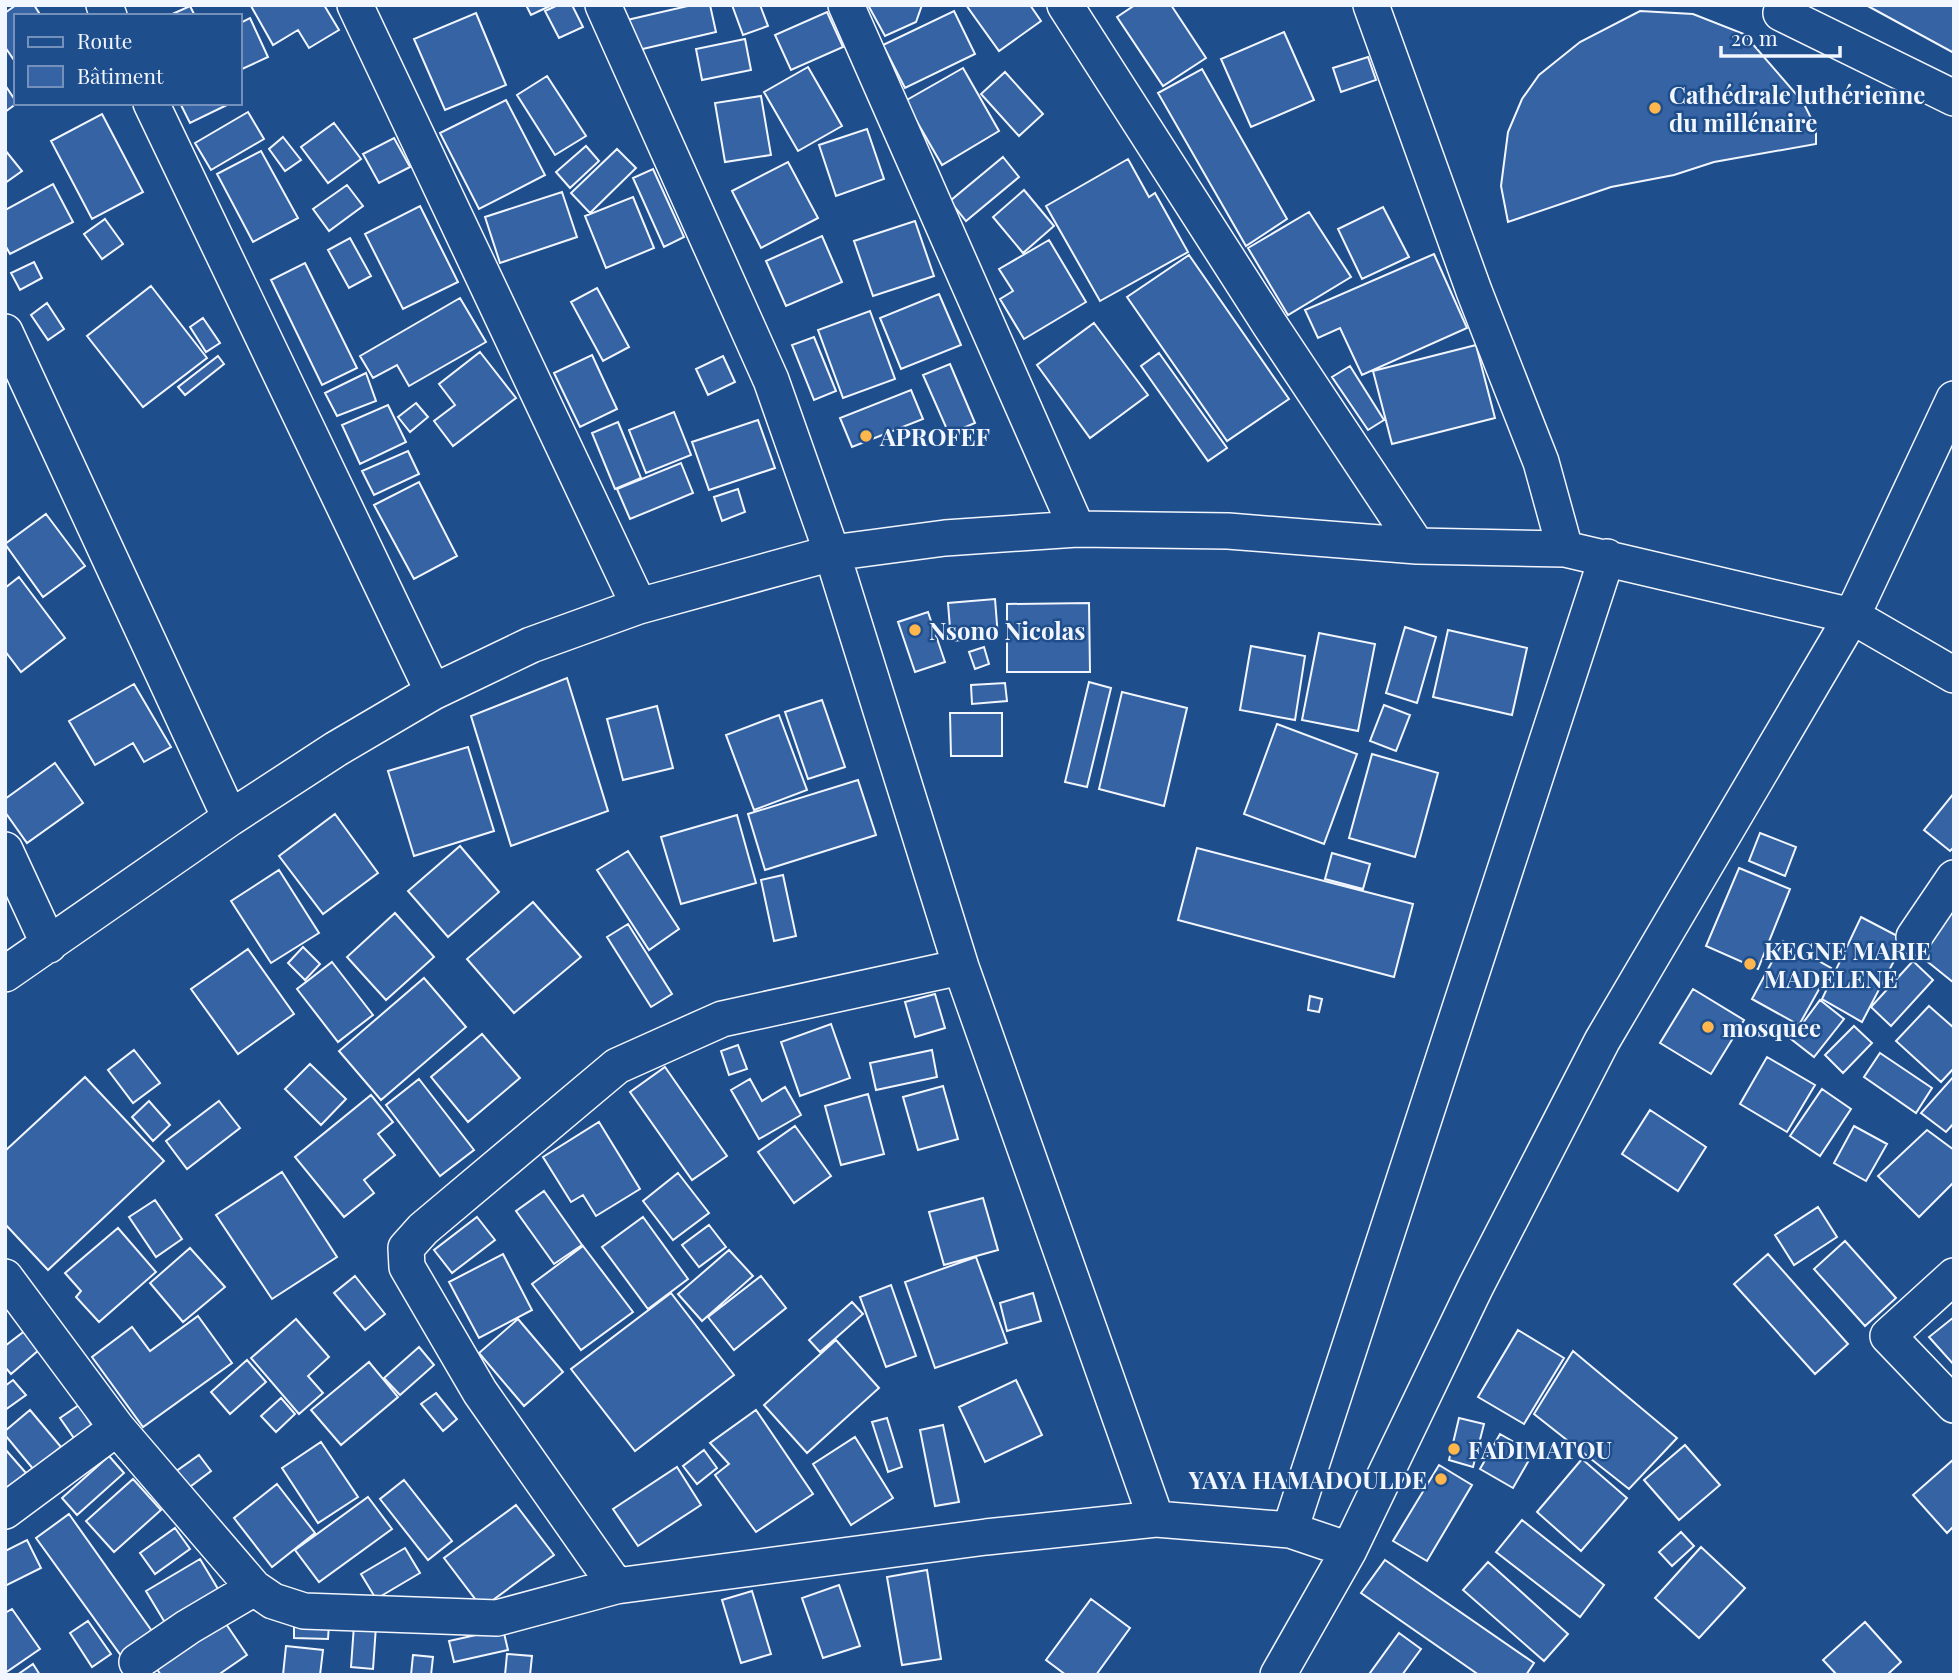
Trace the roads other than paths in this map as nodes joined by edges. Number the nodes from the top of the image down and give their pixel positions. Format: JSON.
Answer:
{"nodes":[{"id":1,"x":355,"y":5,"type":"edge"},
{"id":2,"x":603,"y":5,"type":"edge"},
{"id":3,"x":846,"y":5,"type":"edge"},
{"id":4,"x":1065,"y":5,"type":"edge"},
{"id":5,"x":1371,"y":5,"type":"edge"},
{"id":6,"x":1776,"y":8,"type":"edge"},
{"id":7,"x":1954,"y":98,"type":"edge"},
{"id":8,"x":151,"y":105,"type":"edge"},
{"id":9,"x":5,"y":332,"type":"edge"},
{"id":10,"x":1954,"y":399,"type":"edge"},
{"id":11,"x":1077,"y":529,"type":"junction"},
{"id":12,"x":1417,"y":546,"type":"junction"},
{"id":13,"x":1565,"y":549,"type":"junction"},
{"id":14,"x":832,"y":553,"type":"junction"},
{"id":15,"x":1607,"y":557,"type":"junction"},
{"id":16,"x":639,"y":606,"type":"junction"},
{"id":17,"x":1852,"y":616,"type":"junction"},
{"id":18,"x":1954,"y":675,"type":"edge"},
{"id":19,"x":433,"y":692,"type":"junction"},
{"id":20,"x":230,"y":818,"type":"junction"},
{"id":21,"x":5,"y":850,"type":"edge"},
{"id":22,"x":1954,"y":878,"type":"edge"},
{"id":23,"x":1914,"y":937,"type":"dead end"},
{"id":24,"x":49,"y":945,"type":"junction"},
{"id":25,"x":961,"y":967,"type":"junction"},
{"id":26,"x":5,"y":974,"type":"edge"},
{"id":27,"x":1954,"y":1276,"type":"edge"},
{"id":28,"x":5,"y":1277,"type":"edge"},
{"id":29,"x":1954,"y":1405,"type":"edge"},
{"id":30,"x":117,"y":1428,"type":"junction"},
{"id":31,"x":5,"y":1511,"type":"edge"},
{"id":32,"x":1156,"y":1519,"type":"junction"},
{"id":33,"x":1290,"y":1530,"type":"junction"},
{"id":34,"x":1349,"y":1550,"type":"junction"},
{"id":35,"x":616,"y":1586,"type":"junction"},
{"id":36,"x":254,"y":1588,"type":"junction"},
{"id":37,"x":137,"y":1662,"type":"dead end"},
{"id":38,"x":1278,"y":1675,"type":"edge"}],
"edges":[{"from":1,"to":16,"type":"street"},
{"from":2,"to":14,"type":"street"},
{"from":3,"to":11,"type":"street"},
{"from":4,"to":12,"type":"street"},
{"from":5,"to":13,"type":"street"},
{"from":6,"to":7,"type":"street"},
{"from":8,"to":19,"type":"street"},
{"from":9,"to":20,"type":"street"},
{"from":10,"to":17,"type":"street"},
{"from":11,"to":12,"type":"street"},
{"from":11,"to":14,"type":"street"},
{"from":12,"to":13,"type":"street"},
{"from":13,"to":15,"type":"street"},
{"from":14,"to":16,"type":"street"},
{"from":14,"to":25,"type":"street"},
{"from":15,"to":17,"type":"street"},
{"from":15,"to":33,"type":"street"},
{"from":16,"to":19,"type":"street"},
{"from":17,"to":18,"type":"street"},
{"from":17,"to":34,"type":"street"},
{"from":19,"to":20,"type":"street"},
{"from":20,"to":24,"type":"street"},
{"from":21,"to":24,"type":"street"},
{"from":22,"to":23,"type":"street"},
{"from":24,"to":26,"type":"street"},
{"from":25,"to":32,"type":"street"},
{"from":25,"to":35,"type":"street"},
{"from":27,"to":29,"type":"street"},
{"from":28,"to":30,"type":"street"},
{"from":30,"to":31,"type":"street"},
{"from":30,"to":36,"type":"street"},
{"from":32,"to":33,"type":"street"},
{"from":32,"to":35,"type":"street"},
{"from":33,"to":34,"type":"street"},
{"from":34,"to":38,"type":"street"},
{"from":35,"to":36,"type":"street"},
{"from":36,"to":37,"type":"street"}]}
